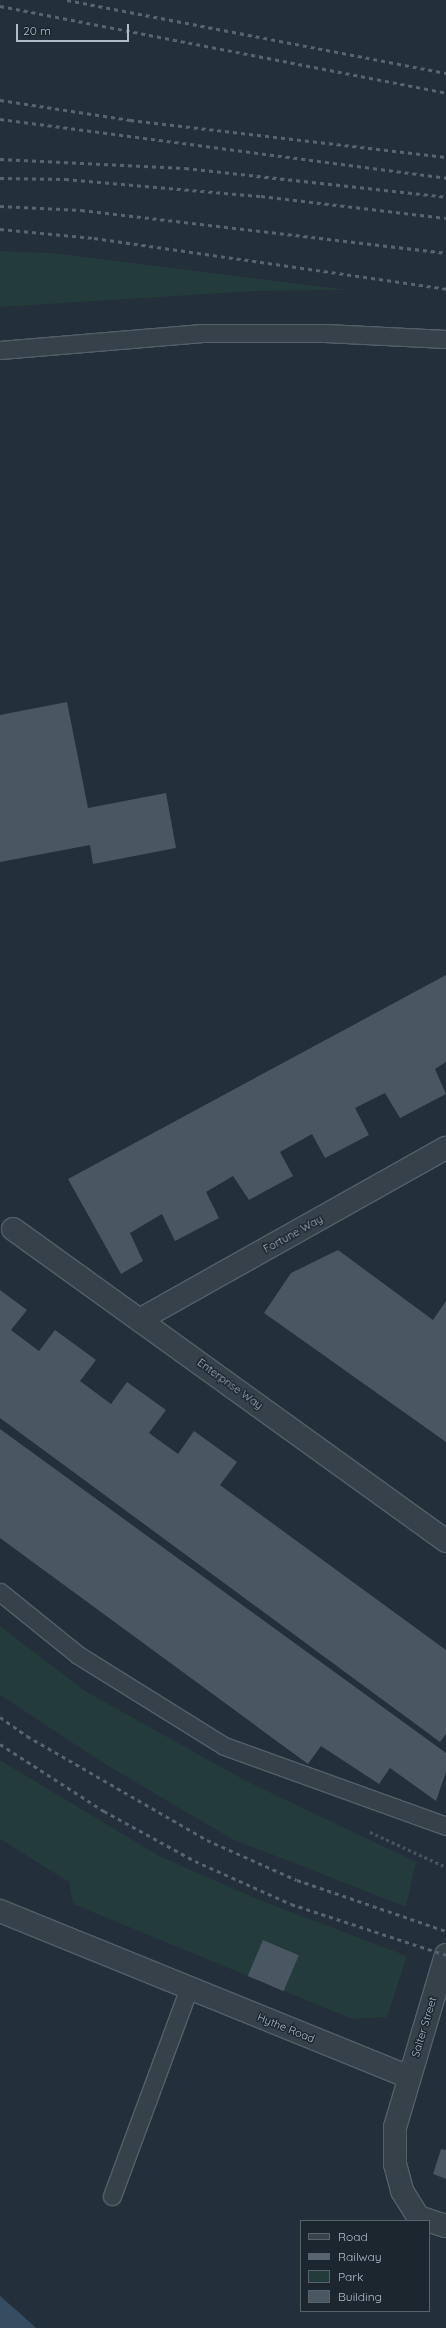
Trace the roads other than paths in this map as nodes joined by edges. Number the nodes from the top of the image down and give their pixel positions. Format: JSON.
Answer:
{"nodes":[{"id":1,"x":446,"y":339,"type":"edge"},
{"id":2,"x":0,"y":350,"type":"edge"},
{"id":3,"x":446,"y":1148,"type":"edge"},
{"id":4,"x":14,"y":1229,"type":"dead end"},
{"id":5,"x":141,"y":1319,"type":"junction"},
{"id":6,"x":446,"y":1541,"type":"edge"},
{"id":7,"x":0,"y":1592,"type":"edge"},
{"id":8,"x":446,"y":1826,"type":"edge"},
{"id":9,"x":0,"y":1911,"type":"edge"},
{"id":10,"x":446,"y":1955,"type":"edge"},
{"id":11,"x":189,"y":1988,"type":"junction"},
{"id":12,"x":409,"y":2077,"type":"junction"},
{"id":13,"x":112,"y":2196,"type":"dead end"},
{"id":14,"x":427,"y":2220,"type":"edge"},
{"id":15,"x":430,"y":2221,"type":"edge"},
{"id":16,"x":446,"y":2226,"type":"edge"}],
"edges":[{"from":1,"to":2,"type":"lane"},
{"from":3,"to":5,"type":"street","name":"Fortune Way"},
{"from":4,"to":5,"type":"street","name":"Enterprise Way"},
{"from":5,"to":6,"type":"street","name":"Enterprise Way"},
{"from":7,"to":8,"type":"lane"},
{"from":9,"to":11,"type":"street","name":"Hythe Road"},
{"from":10,"to":12,"type":"street","name":"Salter Street"},
{"from":11,"to":12,"type":"street","name":"Hythe Road"},
{"from":11,"to":13,"type":"lane"},
{"from":12,"to":14,"type":"street"},
{"from":15,"to":16,"type":"street"}]}
